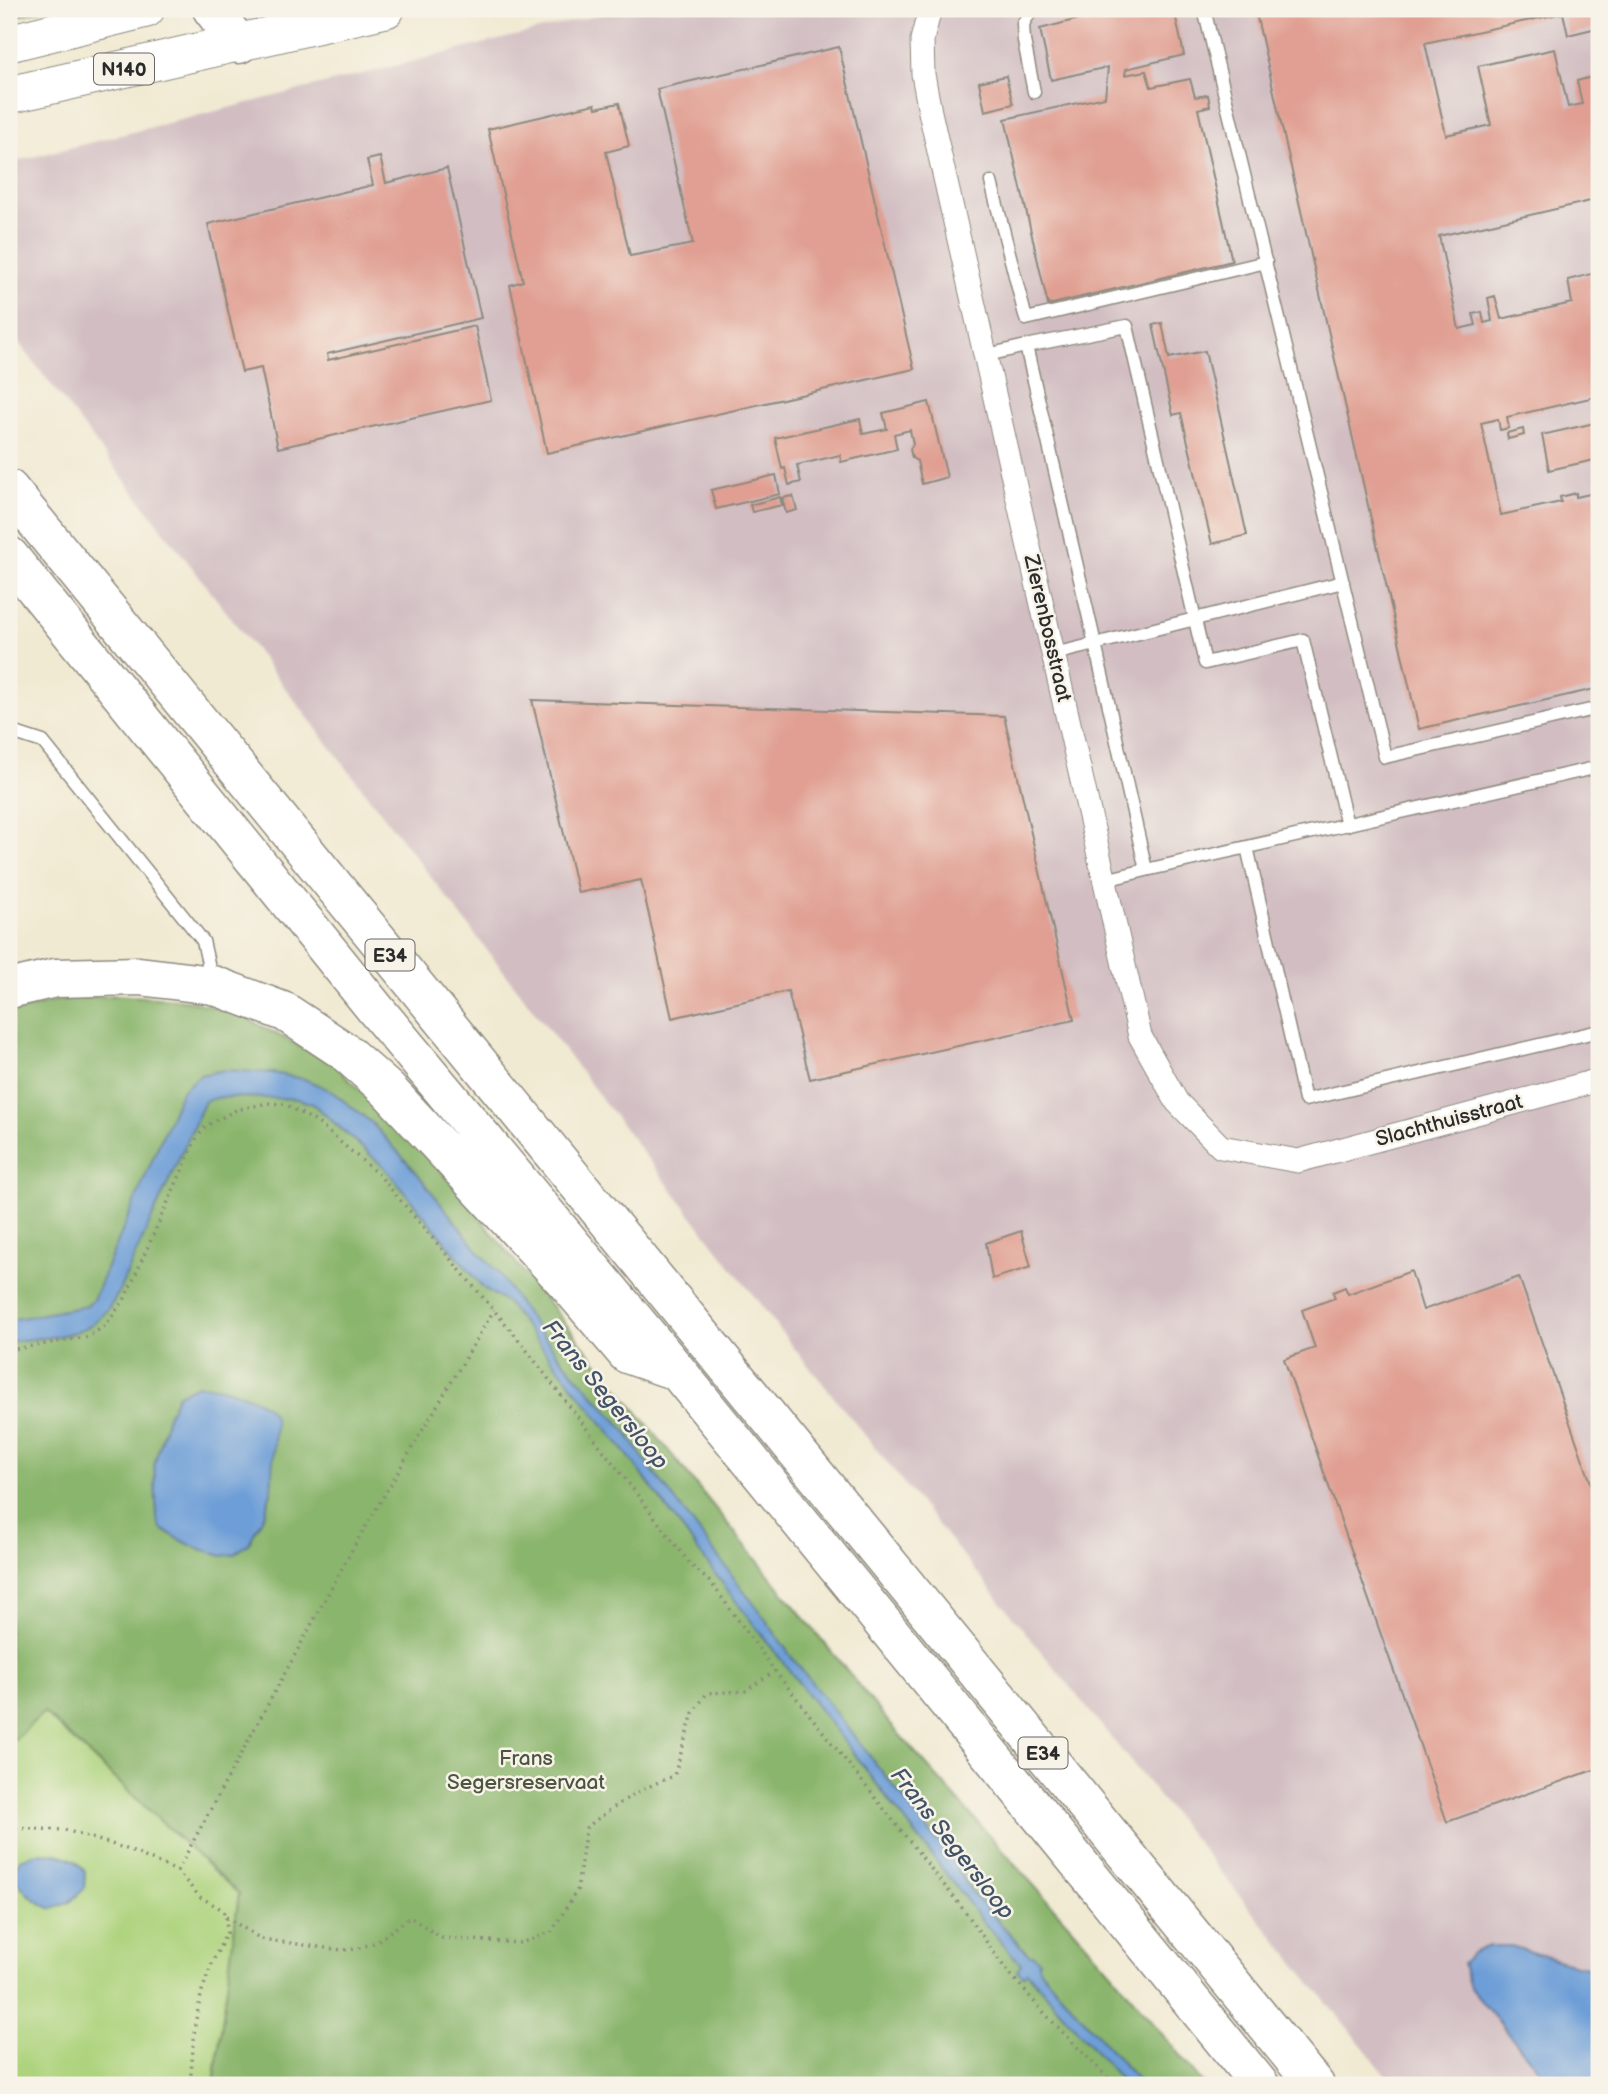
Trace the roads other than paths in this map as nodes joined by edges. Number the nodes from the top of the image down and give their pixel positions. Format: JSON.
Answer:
{"nodes":[{"id":1,"x":146,"y":9,"type":"edge"},
{"id":2,"x":212,"y":9,"type":"edge"},
{"id":3,"x":386,"y":9,"type":"edge"},
{"id":4,"x":930,"y":9,"type":"edge"},
{"id":5,"x":1032,"y":9,"type":"edge"},
{"id":6,"x":1205,"y":9,"type":"edge"},
{"id":7,"x":104,"y":14,"type":"edge"},
{"id":8,"x":237,"y":26,"type":"edge"},
{"id":9,"x":9,"y":43,"type":"edge"},
{"id":10,"x":1034,"y":92,"type":"dead end"},
{"id":11,"x":9,"y":95,"type":"edge"},
{"id":12,"x":991,"y":182,"type":"dead end"},
{"id":13,"x":1266,"y":262,"type":"junction"},
{"id":14,"x":1026,"y":346,"type":"junction"},
{"id":15,"x":987,"y":355,"type":"junction"},
{"id":16,"x":9,"y":489,"type":"edge"},
{"id":17,"x":9,"y":556,"type":"edge"},
{"id":18,"x":1343,"y":582,"type":"junction"},
{"id":19,"x":1194,"y":619,"type":"junction"},
{"id":20,"x":1095,"y":644,"type":"junction"},
{"id":21,"x":1054,"y":654,"type":"junction"},
{"id":22,"x":1599,"y":708,"type":"edge"},
{"id":23,"x":9,"y":731,"type":"edge"},
{"id":24,"x":1599,"y":767,"type":"edge"},
{"id":25,"x":1347,"y":825,"type":"junction"},
{"id":26,"x":1248,"y":847,"type":"junction"},
{"id":27,"x":1146,"y":870,"type":"junction"},
{"id":28,"x":1105,"y":880,"type":"junction"},
{"id":29,"x":213,"y":985,"type":"junction"},
{"id":30,"x":9,"y":989,"type":"edge"},
{"id":31,"x":1599,"y":1031,"type":"edge"},
{"id":32,"x":1599,"y":1080,"type":"edge"},
{"id":33,"x":1298,"y":1161,"type":"joint"},
{"id":34,"x":678,"y":1372,"type":"junction"},
{"id":35,"x":1261,"y":2085,"type":"edge"},
{"id":36,"x":1315,"y":2085,"type":"edge"}],
"edges":[{"from":1,"to":7,"type":"main road","number":"N140"},
{"from":2,"to":8,"type":"highway"},
{"from":3,"to":8,"type":"main road","number":"N140"},
{"from":4,"to":15,"type":"street","name":"Zierenbosstraat"},
{"from":5,"to":10,"type":"lane"},
{"from":6,"to":13,"type":"lane"},
{"from":7,"to":9,"type":"main road","number":"N140"},
{"from":8,"to":11,"type":"main road","number":"N140"},
{"from":12,"to":13,"type":"lane"},
{"from":13,"to":18,"type":"lane"},
{"from":14,"to":15,"type":"lane"},
{"from":14,"to":19,"type":"lane"},
{"from":14,"to":20,"type":"lane"},
{"from":15,"to":21,"type":"street","name":"Zierenbosstraat"},
{"from":16,"to":36,"type":"highway","number":"E34"},
{"from":17,"to":34,"type":"highway","number":"E34"},
{"from":18,"to":19,"type":"lane"},
{"from":18,"to":22,"type":"lane"},
{"from":19,"to":20,"type":"lane"},
{"from":19,"to":25,"type":"lane"},
{"from":20,"to":21,"type":"lane"},
{"from":20,"to":27,"type":"lane"},
{"from":21,"to":28,"type":"street","name":"Zierenbosstraat"},
{"from":23,"to":29,"type":"lane"},
{"from":24,"to":25,"type":"lane"},
{"from":25,"to":26,"type":"lane"},
{"from":26,"to":27,"type":"lane"},
{"from":26,"to":31,"type":"lane"},
{"from":27,"to":28,"type":"lane"},
{"from":28,"to":33,"type":"street","name":"Zierenbosstraat"},
{"from":29,"to":30,"type":"highway"},
{"from":29,"to":34,"type":"highway"},
{"from":32,"to":33,"type":"street","name":"Slachthuisstraat"},
{"from":34,"to":35,"type":"highway","number":"E34"}]}
